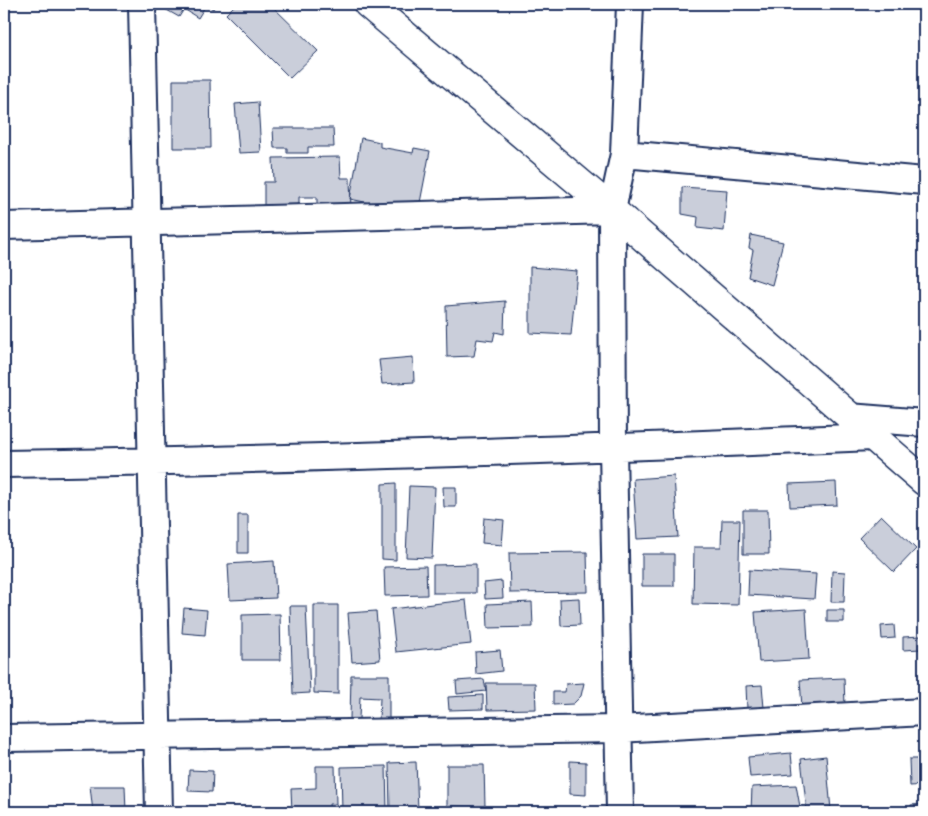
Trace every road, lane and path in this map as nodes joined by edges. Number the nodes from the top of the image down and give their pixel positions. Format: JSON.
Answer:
{"nodes":[{"id":1,"x":142,"y":4,"type":"edge"},
{"id":2,"x":368,"y":4,"type":"edge"},
{"id":3,"x":630,"y":4,"type":"edge"},
{"id":4,"x":624,"y":154,"type":"junction"},
{"id":5,"x":924,"y":181,"type":"edge"},
{"id":6,"x":612,"y":210,"type":"junction"},
{"id":7,"x":147,"y":223,"type":"junction"},
{"id":8,"x":4,"y":226,"type":"edge"},
{"id":9,"x":850,"y":416,"type":"junction"},
{"id":10,"x":924,"y":423,"type":"edge"},
{"id":11,"x":873,"y":437,"type":"junction"},
{"id":12,"x":613,"y":448,"type":"junction"},
{"id":13,"x":152,"y":462,"type":"junction"},
{"id":14,"x":4,"y":464,"type":"edge"},
{"id":15,"x":924,"y":481,"type":"edge"},
{"id":16,"x":924,"y":712,"type":"edge"},
{"id":17,"x":618,"y":729,"type":"junction"},
{"id":18,"x":158,"y":734,"type":"junction"},
{"id":19,"x":4,"y":738,"type":"edge"},
{"id":20,"x":159,"y":812,"type":"edge"},
{"id":21,"x":620,"y":812,"type":"edge"}],
"edges":[{"from":1,"to":7,"type":"street"},
{"from":2,"to":6,"type":"street"},
{"from":3,"to":4,"type":"street"},
{"from":4,"to":5,"type":"street"},
{"from":4,"to":6,"type":"street"},
{"from":6,"to":7,"type":"street"},
{"from":6,"to":9,"type":"street"},
{"from":6,"to":12,"type":"street"},
{"from":7,"to":8,"type":"street"},
{"from":7,"to":13,"type":"street"},
{"from":9,"to":10,"type":"street"},
{"from":9,"to":11,"type":"street"},
{"from":11,"to":12,"type":"street"},
{"from":11,"to":15,"type":"street"},
{"from":12,"to":13,"type":"street"},
{"from":12,"to":17,"type":"street"},
{"from":13,"to":14,"type":"street"},
{"from":13,"to":18,"type":"street"},
{"from":16,"to":17,"type":"street"},
{"from":17,"to":18,"type":"street"},
{"from":17,"to":21,"type":"street"},
{"from":18,"to":19,"type":"street"},
{"from":18,"to":20,"type":"street"}]}
